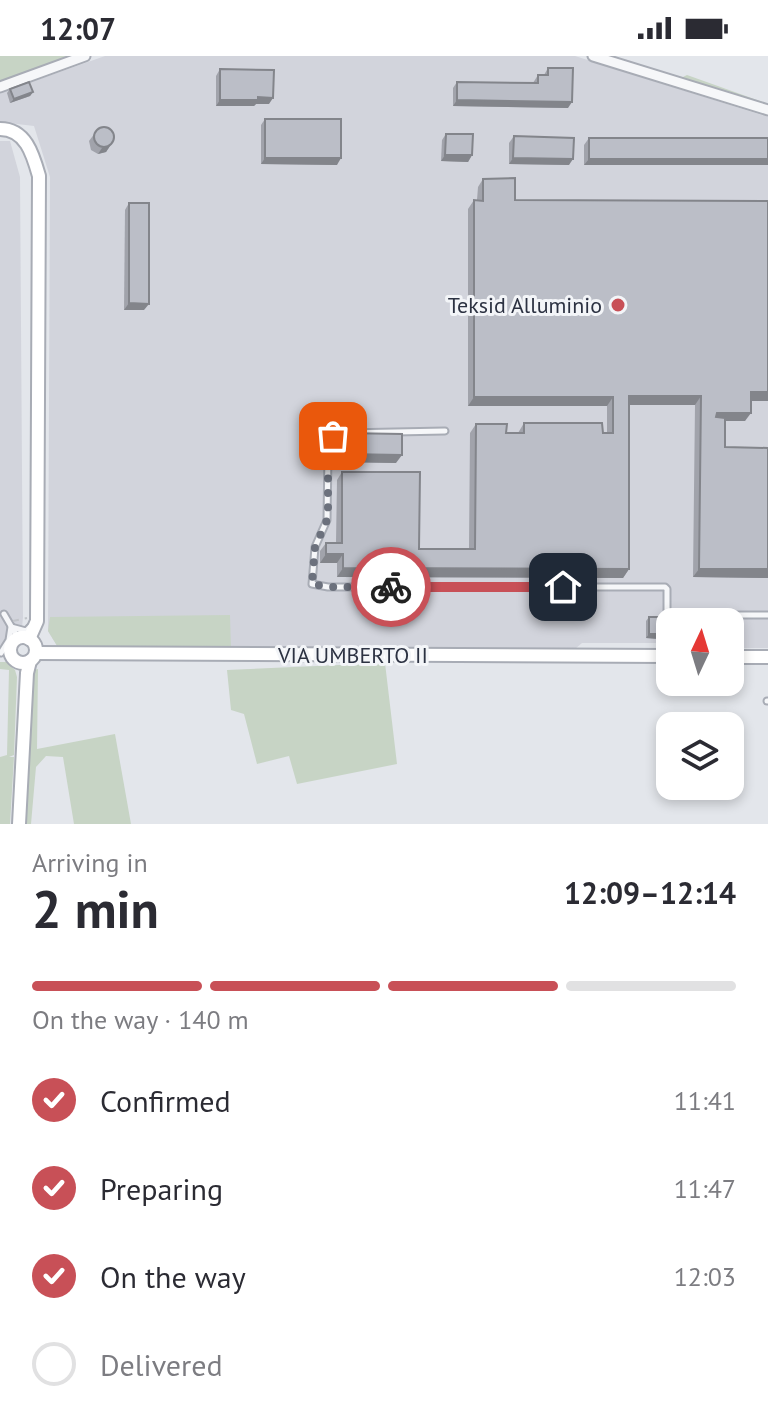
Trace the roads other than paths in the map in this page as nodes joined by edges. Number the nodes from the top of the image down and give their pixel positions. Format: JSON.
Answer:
{"nodes":[{"id":1,"x":85,"y":56,"type":"edge"},
{"id":2,"x":593,"y":56,"type":"edge"},
{"id":3,"x":0,"y":87,"type":"edge"},
{"id":4,"x":768,"y":110,"type":"edge"},
{"id":5,"x":0,"y":129,"type":"edge"},
{"id":6,"x":445,"y":431,"type":"dead end"},
{"id":7,"x":668,"y":608,"type":"edge"},
{"id":8,"x":4,"y":614,"type":"dead end"},
{"id":9,"x":744,"y":615,"type":"edge"},
{"id":10,"x":768,"y":615,"type":"edge"},
{"id":11,"x":37,"y":621,"type":"junction"},
{"id":12,"x":19,"y":635,"type":"junction"},
{"id":13,"x":16,"y":656,"type":"edge"},
{"id":14,"x":656,"y":656,"type":"edge"},
{"id":15,"x":761,"y":657,"type":"edge"},
{"id":16,"x":768,"y":664,"type":"edge"},
{"id":17,"x":16,"y":824,"type":"edge"}],
"edges":[{"from":1,"to":3,"type":"street"},
{"from":2,"to":4,"type":"street"},
{"from":5,"to":11,"type":"street"},
{"from":6,"to":7,"type":"lane"},
{"from":8,"to":12,"type":"lane"},
{"from":9,"to":10,"type":"lane"},
{"from":11,"to":12,"type":"street"},
{"from":11,"to":12,"type":"lane"},
{"from":12,"to":13,"type":"street"},
{"from":12,"to":13,"type":"street"},
{"from":13,"to":14,"type":"street","name":"VIA UMBERTO II"},
{"from":13,"to":17,"type":"street"},
{"from":15,"to":16,"type":"street"}]}
